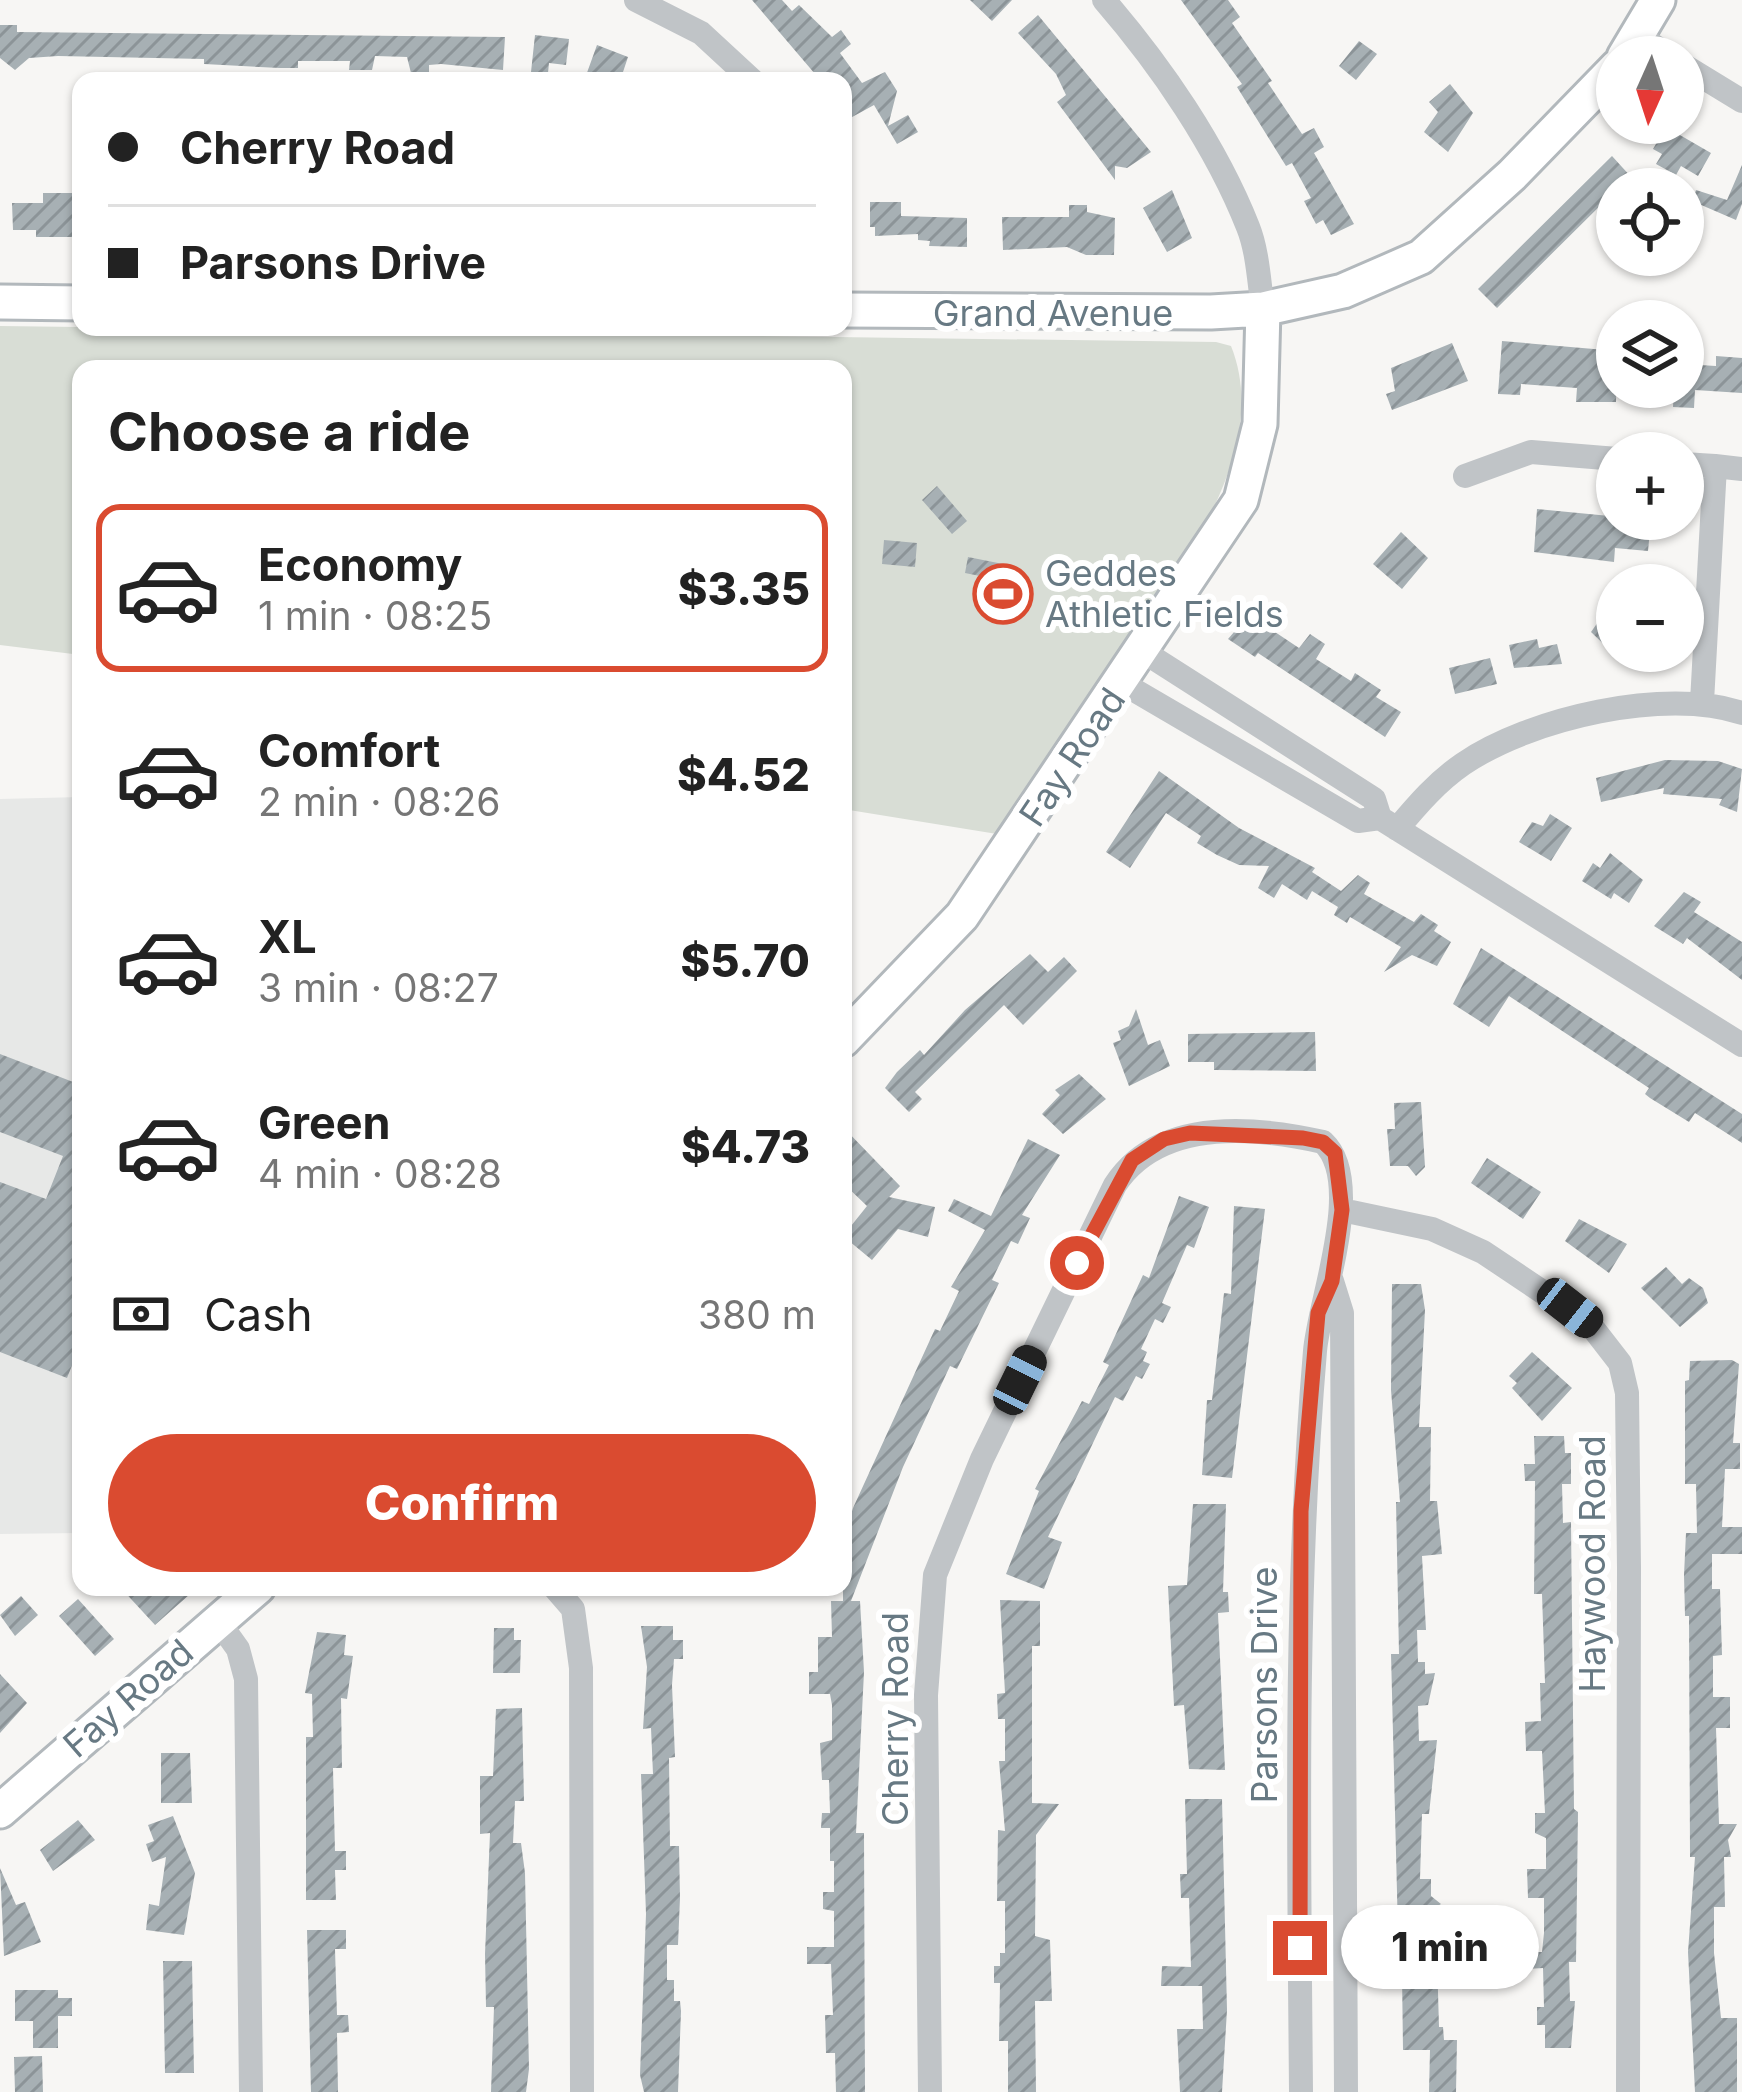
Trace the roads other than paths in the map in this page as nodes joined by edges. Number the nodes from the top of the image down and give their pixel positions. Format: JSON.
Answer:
{"nodes":[{"id":1,"x":635,"y":0,"type":"edge"},
{"id":2,"x":1105,"y":0,"type":"edge"},
{"id":3,"x":1658,"y":0,"type":"edge"},
{"id":4,"x":1638,"y":36,"type":"edge"},
{"id":5,"x":742,"y":72,"type":"edge"},
{"id":6,"x":1704,"y":78,"type":"edge"},
{"id":7,"x":1596,"y":89,"type":"edge"},
{"id":8,"x":1742,"y":101,"type":"edge"},
{"id":9,"x":0,"y":302,"type":"edge"},
{"id":10,"x":72,"y":303,"type":"edge"},
{"id":11,"x":852,"y":310,"type":"edge"},
{"id":12,"x":1263,"y":310,"type":"junction"},
{"id":13,"x":1596,"y":457,"type":"edge"},
{"id":14,"x":1704,"y":465,"type":"edge"},
{"id":15,"x":1715,"y":466,"type":"junction"},
{"id":16,"x":1742,"y":469,"type":"edge"},
{"id":17,"x":1465,"y":476,"type":"dead end"},
{"id":18,"x":1144,"y":652,"type":"junction"},
{"id":19,"x":1122,"y":683,"type":"junction"},
{"id":20,"x":1702,"y":702,"type":"junction"},
{"id":21,"x":1742,"y":713,"type":"edge"},
{"id":22,"x":1389,"y":824,"type":"junction"},
{"id":23,"x":852,"y":1031,"type":"edge"},
{"id":24,"x":1742,"y":1045,"type":"edge"},
{"id":25,"x":1342,"y":1210,"type":"junction"},
{"id":26,"x":1332,"y":1281,"type":"junction"},
{"id":27,"x":1344,"y":1587,"type":"junction"},
{"id":28,"x":1300,"y":1590,"type":"junction"},
{"id":29,"x":247,"y":1596,"type":"edge"},
{"id":30,"x":561,"y":1596,"type":"edge"},
{"id":31,"x":218,"y":1621,"type":"junction"},
{"id":32,"x":0,"y":1811,"type":"edge"},
{"id":33,"x":251,"y":2092,"type":"edge"},
{"id":34,"x":582,"y":2092,"type":"edge"},
{"id":35,"x":930,"y":2092,"type":"edge"},
{"id":36,"x":1300,"y":2092,"type":"edge"},
{"id":37,"x":1346,"y":2092,"type":"edge"},
{"id":38,"x":1628,"y":2092,"type":"edge"}],
"edges":[{"from":1,"to":5,"type":"street"},
{"from":2,"to":12,"type":"street"},
{"from":3,"to":4,"type":"street"},
{"from":6,"to":8,"type":"street"},
{"from":7,"to":12,"type":"street"},
{"from":9,"to":10,"type":"street"},
{"from":11,"to":12,"type":"street","name":"Grand Avenue"},
{"from":12,"to":18,"type":"street","name":"Fay Road"},
{"from":13,"to":17,"type":"street"},
{"from":14,"to":15,"type":"street"},
{"from":15,"to":16,"type":"street"},
{"from":15,"to":20,"type":"street"},
{"from":18,"to":19,"type":"street","name":"Fay Road"},
{"from":18,"to":22,"type":"street"},
{"from":19,"to":22,"type":"street"},
{"from":19,"to":23,"type":"street","name":"Fay Road"},
{"from":20,"to":21,"type":"street"},
{"from":20,"to":22,"type":"street"},
{"from":22,"to":24,"type":"street"},
{"from":25,"to":26,"type":"street","name":"Parsons Drive"},
{"from":25,"to":35,"type":"street","name":"Cherry Road"},
{"from":25,"to":38,"type":"street","name":"Haywood Road"},
{"from":26,"to":27,"type":"street","name":"Parsons Drive"},
{"from":26,"to":28,"type":"street","name":"Parsons Drive"},
{"from":27,"to":28,"type":"street"},
{"from":27,"to":37,"type":"street","name":"Parsons Drive"},
{"from":28,"to":36,"type":"street","name":"Parsons Drive"},
{"from":29,"to":31,"type":"street","name":"Fay Road"},
{"from":30,"to":34,"type":"street"},
{"from":31,"to":32,"type":"street","name":"Fay Road"},
{"from":31,"to":33,"type":"street"}]}
